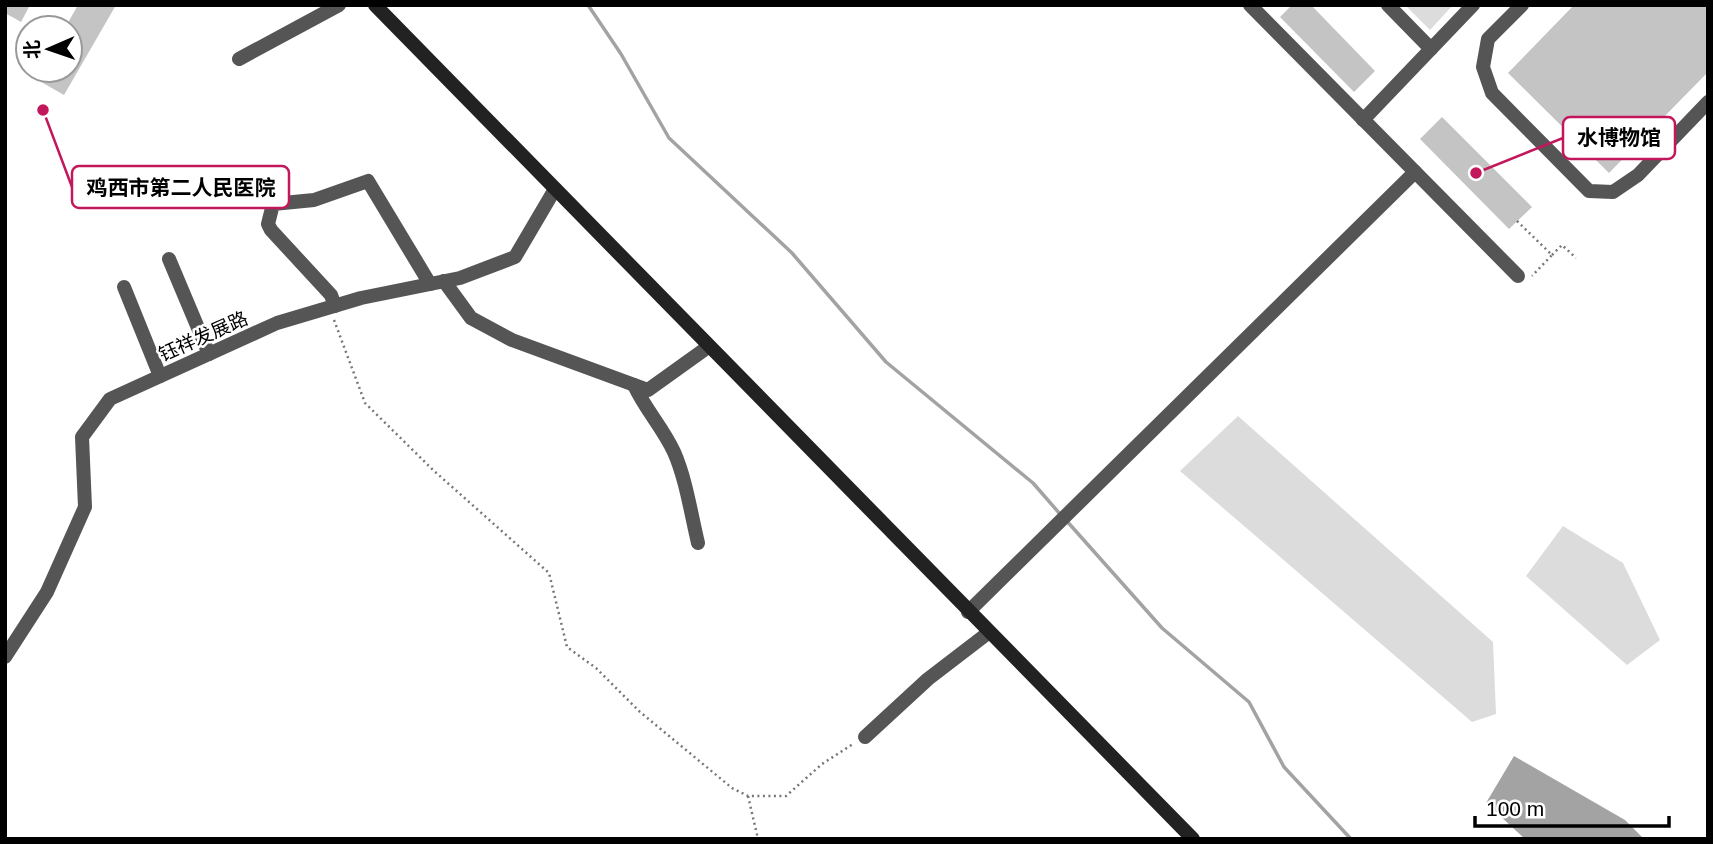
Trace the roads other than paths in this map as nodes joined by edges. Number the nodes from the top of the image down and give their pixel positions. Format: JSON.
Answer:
{"nodes":[{"id":1,"x":339,"y":5,"type":"edge"},
{"id":2,"x":375,"y":5,"type":"edge"},
{"id":3,"x":1388,"y":5,"type":"edge"},
{"id":4,"x":1473,"y":5,"type":"edge"},
{"id":5,"x":1521,"y":5,"type":"edge"},
{"id":6,"x":1253,"y":6,"type":"edge"},
{"id":7,"x":1431,"y":49,"type":"junction"},
{"id":8,"x":239,"y":59,"type":"dead end"},
{"id":9,"x":1708,"y":102,"type":"edge"},
{"id":10,"x":1363,"y":120,"type":"junction"},
{"id":11,"x":1415,"y":172,"type":"junction"},
{"id":12,"x":555,"y":189,"type":"junction"},
{"id":13,"x":169,"y":259,"type":"dead end"},
{"id":14,"x":1518,"y":276,"type":"road end"},
{"id":15,"x":437,"y":283,"type":"junction"},
{"id":16,"x":124,"y":287,"type":"dead end"},
{"id":17,"x":332,"y":307,"type":"junction"},
{"id":18,"x":708,"y":346,"type":"junction"},
{"id":19,"x":209,"y":354,"type":"junction"},
{"id":20,"x":160,"y":376,"type":"junction"},
{"id":21,"x":634,"y":385,"type":"junction"},
{"id":22,"x":698,"y":543,"type":"dead end"},
{"id":23,"x":968,"y":612,"type":"junction"},
{"id":24,"x":988,"y":633,"type":"junction"},
{"id":25,"x":5,"y":657,"type":"edge"},
{"id":26,"x":865,"y":737,"type":"road end"},
{"id":27,"x":1193,"y":839,"type":"edge"}],
"edges":[{"from":1,"to":8,"type":"street"},
{"from":2,"to":12,"type":"street"},
{"from":3,"to":7,"type":"street"},
{"from":4,"to":7,"type":"street"},
{"from":5,"to":9,"type":"street"},
{"from":6,"to":10,"type":"street"},
{"from":7,"to":10,"type":"street"},
{"from":10,"to":11,"type":"street"},
{"from":11,"to":14,"type":"street"},
{"from":11,"to":23,"type":"street"},
{"from":12,"to":15,"type":"street","name":"钰祥发展路"},
{"from":12,"to":18,"type":"street"},
{"from":13,"to":19,"type":"street"},
{"from":15,"to":17,"type":"street","name":"钰祥发展路"},
{"from":15,"to":17,"type":"street"},
{"from":15,"to":21,"type":"street"},
{"from":16,"to":20,"type":"street"},
{"from":17,"to":19,"type":"street","name":"钰祥发展路"},
{"from":18,"to":21,"type":"street"},
{"from":18,"to":23,"type":"street"},
{"from":19,"to":20,"type":"street","name":"钰祥发展路"},
{"from":20,"to":25,"type":"street","name":"钰祥发展路"},
{"from":21,"to":22,"type":"street"},
{"from":23,"to":24,"type":"street"},
{"from":24,"to":26,"type":"street"},
{"from":24,"to":27,"type":"street"}]}
